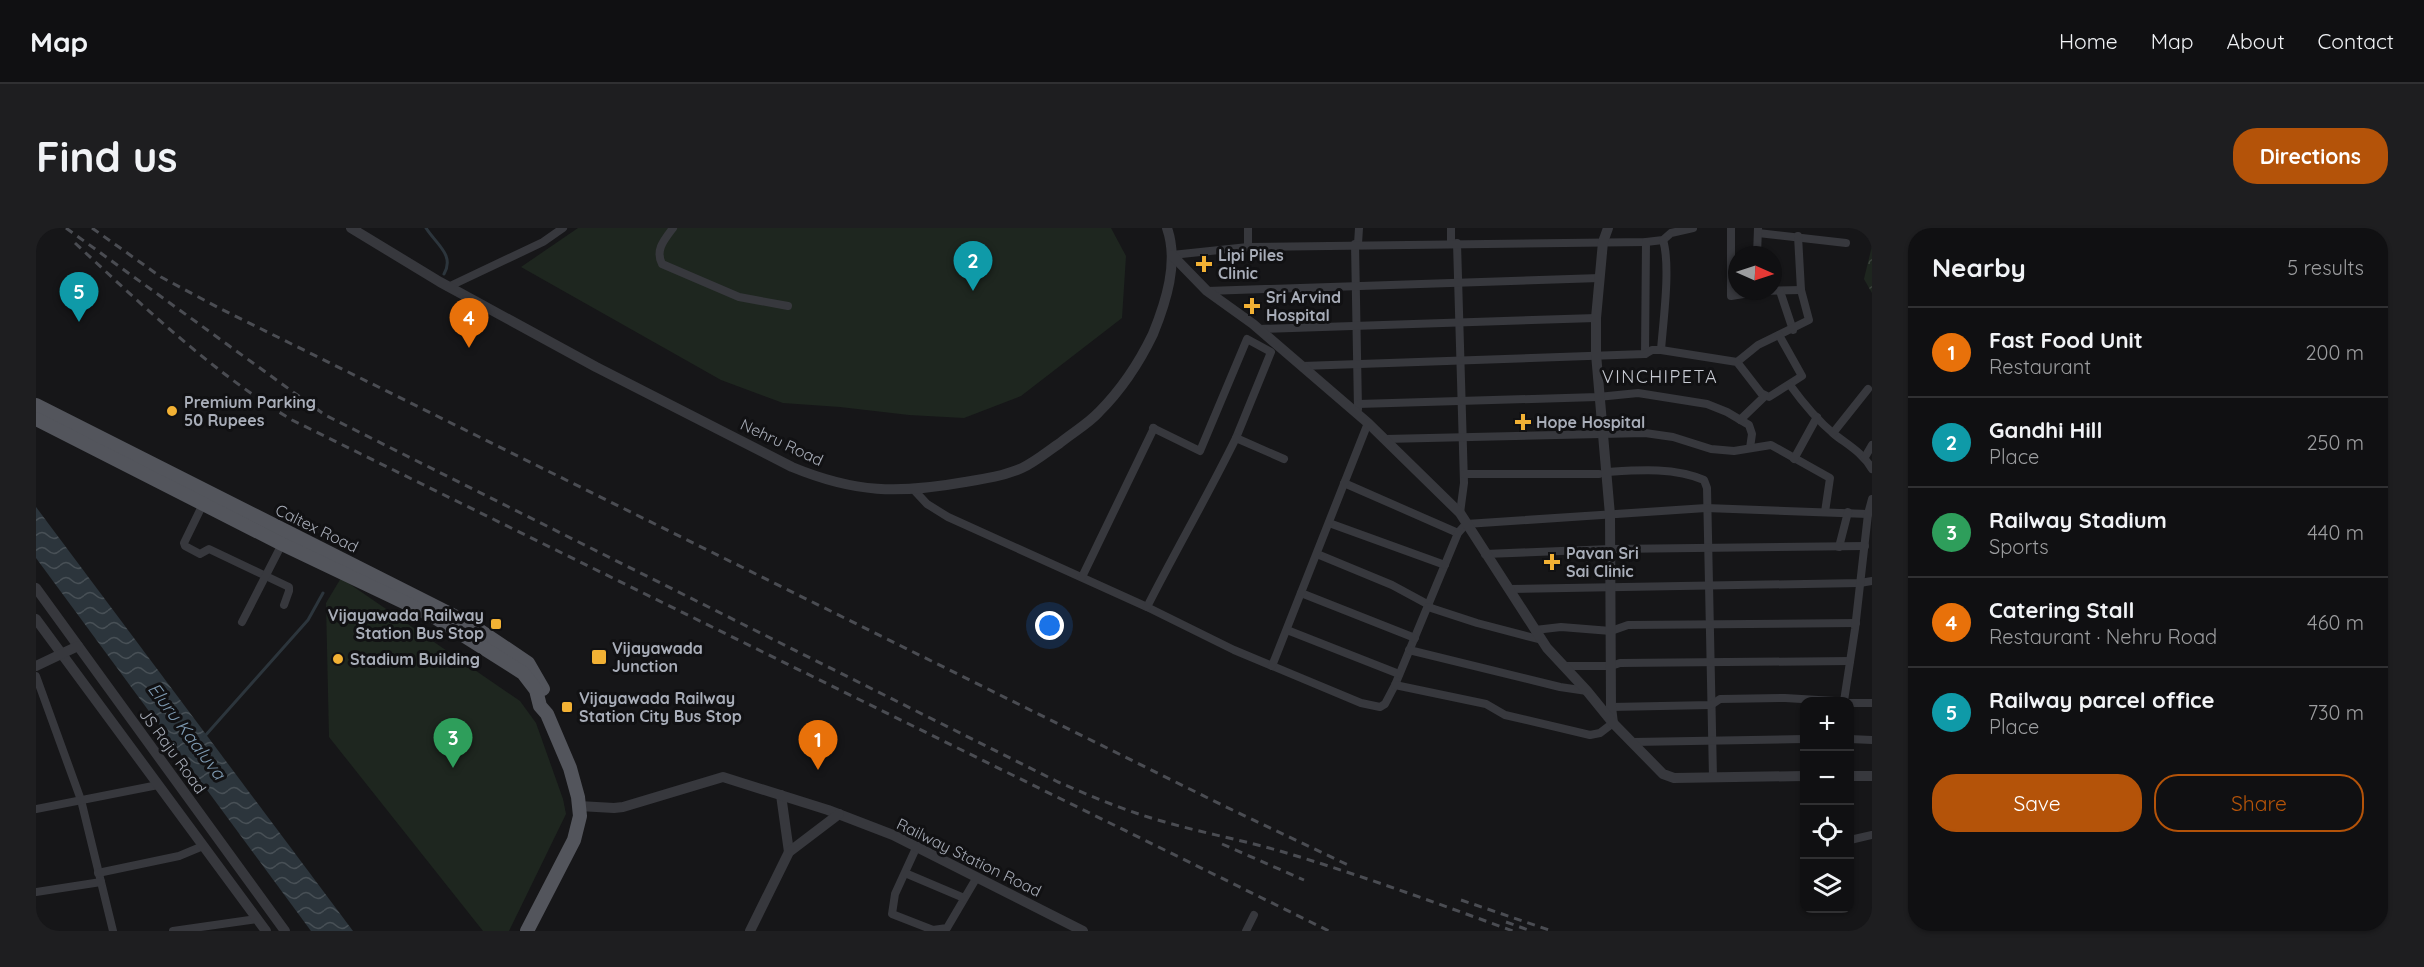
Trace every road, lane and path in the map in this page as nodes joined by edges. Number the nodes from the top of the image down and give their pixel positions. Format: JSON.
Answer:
{"nodes":[{"id":1,"x":351,"y":228,"type":"edge"},
{"id":2,"x":563,"y":228,"type":"edge"},
{"id":3,"x":673,"y":228,"type":"edge"},
{"id":4,"x":1167,"y":228,"type":"edge"},
{"id":5,"x":1248,"y":228,"type":"edge"},
{"id":6,"x":1359,"y":228,"type":"edge"},
{"id":7,"x":1451,"y":228,"type":"edge"},
{"id":8,"x":1608,"y":228,"type":"edge"},
{"id":9,"x":1693,"y":228,"type":"edge"},
{"id":10,"x":1731,"y":228,"type":"edge"},
{"id":11,"x":1758,"y":230,"type":"edge"},
{"id":12,"x":1797,"y":236,"type":"junction"},
{"id":13,"x":1663,"y":240,"type":"junction"},
{"id":14,"x":1603,"y":242,"type":"junction"},
{"id":15,"x":1646,"y":242,"type":"junction"},
{"id":16,"x":1454,"y":243,"type":"junction"},
{"id":17,"x":1846,"y":243,"type":"dead end"},
{"id":18,"x":1357,"y":244,"type":"junction"},
{"id":19,"x":1731,"y":246,"type":"edge"},
{"id":20,"x":1757,"y":246,"type":"edge"},
{"id":21,"x":1248,"y":247,"type":"junction"},
{"id":22,"x":1172,"y":255,"type":"junction"},
{"id":23,"x":1599,"y":278,"type":"junction"},
{"id":24,"x":1459,"y":284,"type":"junction"},
{"id":25,"x":448,"y":287,"type":"junction"},
{"id":26,"x":1357,"y":287,"type":"junction"},
{"id":27,"x":1801,"y":290,"type":"junction"},
{"id":28,"x":1207,"y":291,"type":"junction"},
{"id":29,"x":1782,"y":291,"type":"edge"},
{"id":30,"x":1782,"y":297,"type":"edge"},
{"id":31,"x":788,"y":306,"type":"dead end"},
{"id":32,"x":1596,"y":318,"type":"junction"},
{"id":33,"x":1461,"y":323,"type":"junction"},
{"id":34,"x":1358,"y":326,"type":"junction"},
{"id":35,"x":1259,"y":329,"type":"junction"},
{"id":36,"x":1793,"y":330,"type":"junction"},
{"id":37,"x":1779,"y":335,"type":"junction"},
{"id":38,"x":1661,"y":350,"type":"junction"},
{"id":39,"x":1645,"y":354,"type":"junction"},
{"id":40,"x":1596,"y":357,"type":"junction"},
{"id":41,"x":1461,"y":360,"type":"junction"},
{"id":42,"x":1737,"y":362,"type":"junction"},
{"id":43,"x":1359,"y":363,"type":"junction"},
{"id":44,"x":1302,"y":366,"type":"junction"},
{"id":45,"x":1790,"y":385,"type":"junction"},
{"id":46,"x":1868,"y":389,"type":"dead end"},
{"id":47,"x":1765,"y":396,"type":"junction"},
{"id":48,"x":1598,"y":397,"type":"junction"},
{"id":49,"x":1462,"y":400,"type":"junction"},
{"id":50,"x":36,"y":405,"type":"edge"},
{"id":51,"x":1358,"y":409,"type":"junction"},
{"id":52,"x":1817,"y":417,"type":"junction"},
{"id":53,"x":36,"y":419,"type":"edge"},
{"id":54,"x":1740,"y":420,"type":"junction"},
{"id":55,"x":1368,"y":423,"type":"junction"},
{"id":56,"x":1833,"y":433,"type":"junction"},
{"id":57,"x":1463,"y":436,"type":"junction"},
{"id":58,"x":1604,"y":436,"type":"junction"},
{"id":59,"x":1236,"y":438,"type":"junction"},
{"id":60,"x":1385,"y":439,"type":"junction"},
{"id":61,"x":1872,"y":445,"type":"edge"},
{"id":62,"x":1750,"y":448,"type":"junction"},
{"id":63,"x":1865,"y":457,"type":"junction"},
{"id":64,"x":1284,"y":459,"type":"dead end"},
{"id":65,"x":1794,"y":459,"type":"junction"},
{"id":66,"x":1872,"y":469,"type":"edge"},
{"id":67,"x":1603,"y":473,"type":"junction"},
{"id":68,"x":1464,"y":474,"type":"junction"},
{"id":69,"x":1344,"y":483,"type":"junction"},
{"id":70,"x":914,"y":490,"type":"junction"},
{"id":71,"x":1872,"y":499,"type":"edge"},
{"id":72,"x":203,"y":504,"type":"junction"},
{"id":73,"x":1706,"y":508,"type":"junction"},
{"id":74,"x":1825,"y":512,"type":"junction"},
{"id":75,"x":1848,"y":512,"type":"junction"},
{"id":76,"x":1460,"y":513,"type":"junction"},
{"id":77,"x":1868,"y":514,"type":"junction"},
{"id":78,"x":1610,"y":515,"type":"junction"},
{"id":79,"x":1329,"y":523,"type":"junction"},
{"id":80,"x":1462,"y":528,"type":"junction"},
{"id":81,"x":282,"y":544,"type":"junction"},
{"id":82,"x":1839,"y":546,"type":"junction"},
{"id":83,"x":1865,"y":546,"type":"junction"},
{"id":84,"x":1707,"y":548,"type":"junction"},
{"id":85,"x":1611,"y":549,"type":"junction"},
{"id":86,"x":1317,"y":554,"type":"junction"},
{"id":87,"x":1485,"y":554,"type":"junction"},
{"id":88,"x":1445,"y":565,"type":"junction"},
{"id":89,"x":266,"y":576,"type":"junction"},
{"id":90,"x":1083,"y":577,"type":"junction"},
{"id":91,"x":1872,"y":582,"type":"edge"},
{"id":92,"x":1860,"y":583,"type":"junction"},
{"id":93,"x":1708,"y":586,"type":"junction"},
{"id":94,"x":1611,"y":587,"type":"junction"},
{"id":95,"x":36,"y":588,"type":"edge"},
{"id":96,"x":1509,"y":589,"type":"junction"},
{"id":97,"x":1301,"y":593,"type":"junction"},
{"id":98,"x":284,"y":605,"type":"dead end"},
{"id":99,"x":1429,"y":606,"type":"junction"},
{"id":100,"x":1147,"y":607,"type":"junction"},
{"id":101,"x":36,"y":619,"type":"edge"},
{"id":102,"x":242,"y":622,"type":"dead end"},
{"id":103,"x":1856,"y":623,"type":"junction"},
{"id":104,"x":1709,"y":624,"type":"junction"},
{"id":105,"x":1287,"y":630,"type":"junction"},
{"id":106,"x":1535,"y":630,"type":"junction"},
{"id":107,"x":1611,"y":631,"type":"junction"},
{"id":108,"x":1414,"y":638,"type":"junction"},
{"id":109,"x":1542,"y":640,"type":"junction"},
{"id":110,"x":78,"y":646,"type":"junction"},
{"id":111,"x":1409,"y":650,"type":"junction"},
{"id":112,"x":62,"y":655,"type":"junction"},
{"id":113,"x":1850,"y":661,"type":"junction"},
{"id":114,"x":1710,"y":663,"type":"junction"},
{"id":115,"x":36,"y":666,"type":"edge"},
{"id":116,"x":1272,"y":666,"type":"junction"},
{"id":117,"x":1564,"y":666,"type":"junction"},
{"id":118,"x":1611,"y":666,"type":"junction"},
{"id":119,"x":1399,"y":675,"type":"junction"},
{"id":120,"x":36,"y":676,"type":"edge"},
{"id":121,"x":1395,"y":685,"type":"junction"},
{"id":122,"x":1587,"y":691,"type":"junction"},
{"id":123,"x":1845,"y":697,"type":"edge"},
{"id":124,"x":1800,"y":699,"type":"edge"},
{"id":125,"x":40,"y":701,"type":"edge"},
{"id":126,"x":1854,"y":703,"type":"edge"},
{"id":127,"x":1872,"y":703,"type":"edge"},
{"id":128,"x":1711,"y":705,"type":"junction"},
{"id":129,"x":1611,"y":707,"type":"junction"},
{"id":130,"x":547,"y":714,"type":"junction"},
{"id":131,"x":1613,"y":723,"type":"junction"},
{"id":132,"x":1800,"y":739,"type":"edge"},
{"id":133,"x":1854,"y":739,"type":"edge"},
{"id":134,"x":1712,"y":740,"type":"junction"},
{"id":135,"x":1872,"y":740,"type":"edge"},
{"id":136,"x":1633,"y":742,"type":"junction"},
{"id":137,"x":1800,"y":776,"type":"edge"},
{"id":138,"x":1854,"y":776,"type":"edge"},
{"id":139,"x":1872,"y":776,"type":"edge"},
{"id":140,"x":1713,"y":778,"type":"junction"},
{"id":141,"x":158,"y":785,"type":"junction"},
{"id":142,"x":782,"y":795,"type":"junction"},
{"id":143,"x":81,"y":800,"type":"junction"},
{"id":144,"x":579,"y":806,"type":"junction"},
{"id":145,"x":36,"y":809,"type":"edge"},
{"id":146,"x":839,"y":814,"type":"junction"},
{"id":147,"x":1872,"y":835,"type":"edge"},
{"id":148,"x":1854,"y":839,"type":"edge"},
{"id":149,"x":202,"y":846,"type":"junction"},
{"id":150,"x":916,"y":846,"type":"junction"},
{"id":151,"x":789,"y":852,"type":"junction"},
{"id":152,"x":905,"y":873,"type":"junction"},
{"id":153,"x":977,"y":876,"type":"junction"},
{"id":154,"x":99,"y":877,"type":"junction"},
{"id":155,"x":36,"y":892,"type":"edge"},
{"id":156,"x":964,"y":898,"type":"junction"},
{"id":157,"x":1254,"y":915,"type":"dead end"},
{"id":158,"x":257,"y":919,"type":"junction"},
{"id":159,"x":112,"y":931,"type":"edge"},
{"id":160,"x":173,"y":931,"type":"edge"},
{"id":161,"x":266,"y":931,"type":"edge"},
{"id":162,"x":285,"y":931,"type":"edge"},
{"id":163,"x":526,"y":931,"type":"edge"},
{"id":164,"x":750,"y":931,"type":"edge"},
{"id":165,"x":1083,"y":931,"type":"edge"},
{"id":166,"x":1246,"y":931,"type":"edge"}],
"edges":[{"from":1,"to":25,"type":"street","name":"Nehru Road"},
{"from":2,"to":25,"type":"street"},
{"from":3,"to":31,"type":"street"},
{"from":4,"to":22,"type":"street","name":"Nehru Road"},
{"from":5,"to":21,"type":"street"},
{"from":6,"to":18,"type":"street"},
{"from":7,"to":16,"type":"street"},
{"from":8,"to":14,"type":"street"},
{"from":9,"to":13,"type":"street"},
{"from":10,"to":19,"type":"street"},
{"from":11,"to":12,"type":"street"},
{"from":11,"to":20,"type":"street"},
{"from":12,"to":17,"type":"street"},
{"from":12,"to":27,"type":"street"},
{"from":13,"to":15,"type":"street"},
{"from":13,"to":38,"type":"street"},
{"from":14,"to":15,"type":"street"},
{"from":14,"to":16,"type":"street"},
{"from":14,"to":23,"type":"street"},
{"from":15,"to":39,"type":"street"},
{"from":16,"to":18,"type":"street"},
{"from":16,"to":24,"type":"street"},
{"from":18,"to":21,"type":"street"},
{"from":18,"to":26,"type":"street"},
{"from":21,"to":22,"type":"street"},
{"from":22,"to":28,"type":"street"},
{"from":22,"to":70,"type":"street","name":"Nehru Road"},
{"from":23,"to":24,"type":"street"},
{"from":23,"to":32,"type":"street"},
{"from":24,"to":26,"type":"street"},
{"from":24,"to":33,"type":"street"},
{"from":25,"to":70,"type":"street","name":"Nehru Road"},
{"from":26,"to":28,"type":"street"},
{"from":26,"to":34,"type":"street"},
{"from":27,"to":29,"type":"street"},
{"from":27,"to":36,"type":"street"},
{"from":28,"to":35,"type":"street"},
{"from":30,"to":36,"type":"street"},
{"from":32,"to":33,"type":"street"},
{"from":32,"to":40,"type":"street"},
{"from":33,"to":34,"type":"street"},
{"from":33,"to":41,"type":"street"},
{"from":34,"to":35,"type":"street"},
{"from":34,"to":43,"type":"street"},
{"from":35,"to":44,"type":"street"},
{"from":36,"to":37,"type":"street"},
{"from":37,"to":42,"type":"street"},
{"from":37,"to":45,"type":"street"},
{"from":38,"to":39,"type":"street"},
{"from":38,"to":42,"type":"street"},
{"from":39,"to":40,"type":"street"},
{"from":40,"to":41,"type":"street"},
{"from":40,"to":48,"type":"street"},
{"from":41,"to":43,"type":"street"},
{"from":41,"to":49,"type":"street"},
{"from":42,"to":47,"type":"street"},
{"from":43,"to":44,"type":"street"},
{"from":43,"to":51,"type":"street"},
{"from":44,"to":51,"type":"street"},
{"from":45,"to":47,"type":"street"},
{"from":45,"to":52,"type":"street"},
{"from":46,"to":56,"type":"street"},
{"from":47,"to":54,"type":"street"},
{"from":48,"to":49,"type":"street"},
{"from":48,"to":54,"type":"street"},
{"from":48,"to":58,"type":"street"},
{"from":49,"to":51,"type":"street"},
{"from":49,"to":57,"type":"street"},
{"from":50,"to":130,"type":"main road","name":"Caltex Road"},
{"from":51,"to":55,"type":"street"},
{"from":52,"to":56,"type":"street"},
{"from":52,"to":65,"type":"street"},
{"from":53,"to":72,"type":"main road","name":"Caltex Road"},
{"from":54,"to":62,"type":"street"},
{"from":55,"to":60,"type":"street"},
{"from":55,"to":69,"type":"street"},
{"from":56,"to":63,"type":"street"},
{"from":57,"to":58,"type":"street"},
{"from":57,"to":60,"type":"street"},
{"from":57,"to":68,"type":"street"},
{"from":58,"to":62,"type":"street"},
{"from":58,"to":67,"type":"street"},
{"from":59,"to":64,"type":"street"},
{"from":59,"to":90,"type":"street"},
{"from":59,"to":100,"type":"street"},
{"from":60,"to":76,"type":"street"},
{"from":61,"to":63,"type":"street"},
{"from":62,"to":65,"type":"street"},
{"from":63,"to":66,"type":"street"},
{"from":65,"to":74,"type":"street"},
{"from":67,"to":68,"type":"street"},
{"from":67,"to":73,"type":"street"},
{"from":67,"to":78,"type":"street"},
{"from":68,"to":76,"type":"street"},
{"from":69,"to":79,"type":"street"},
{"from":69,"to":80,"type":"street"},
{"from":70,"to":90,"type":"street"},
{"from":71,"to":77,"type":"street"},
{"from":72,"to":81,"type":"main road","name":"Caltex Road"},
{"from":72,"to":89,"type":"street"},
{"from":73,"to":74,"type":"street"},
{"from":73,"to":78,"type":"street"},
{"from":73,"to":84,"type":"street"},
{"from":74,"to":75,"type":"street"},
{"from":75,"to":77,"type":"street"},
{"from":75,"to":82,"type":"street"},
{"from":76,"to":80,"type":"street"},
{"from":77,"to":83,"type":"street"},
{"from":78,"to":80,"type":"street"},
{"from":78,"to":85,"type":"street"},
{"from":79,"to":86,"type":"street"},
{"from":79,"to":88,"type":"street"},
{"from":80,"to":87,"type":"street"},
{"from":80,"to":88,"type":"street"},
{"from":81,"to":89,"type":"street"},
{"from":81,"to":130,"type":"main road","name":"Caltex Road"},
{"from":82,"to":83,"type":"street"},
{"from":82,"to":84,"type":"street"},
{"from":83,"to":92,"type":"street"},
{"from":84,"to":85,"type":"street"},
{"from":84,"to":93,"type":"street"},
{"from":85,"to":87,"type":"street"},
{"from":85,"to":94,"type":"street"},
{"from":86,"to":97,"type":"street"},
{"from":86,"to":99,"type":"street"},
{"from":87,"to":96,"type":"street"},
{"from":88,"to":99,"type":"street"},
{"from":89,"to":98,"type":"street"},
{"from":89,"to":102,"type":"street"},
{"from":90,"to":100,"type":"street"},
{"from":91,"to":92,"type":"street"},
{"from":92,"to":93,"type":"street"},
{"from":92,"to":103,"type":"street"},
{"from":93,"to":94,"type":"street"},
{"from":93,"to":104,"type":"street"},
{"from":94,"to":96,"type":"street"},
{"from":94,"to":107,"type":"street"},
{"from":95,"to":110,"type":"street","name":"JS Raju Road"},
{"from":96,"to":106,"type":"street"},
{"from":97,"to":105,"type":"street"},
{"from":97,"to":108,"type":"street"},
{"from":99,"to":108,"type":"street"},
{"from":99,"to":109,"type":"street"},
{"from":100,"to":116,"type":"street"},
{"from":101,"to":112,"type":"street","name":"JS Raju Road"},
{"from":103,"to":104,"type":"street"},
{"from":103,"to":113,"type":"street"},
{"from":104,"to":107,"type":"street"},
{"from":104,"to":114,"type":"street"},
{"from":105,"to":116,"type":"street"},
{"from":105,"to":119,"type":"street"},
{"from":106,"to":107,"type":"street"},
{"from":106,"to":109,"type":"street"},
{"from":107,"to":118,"type":"street"},
{"from":108,"to":111,"type":"street"},
{"from":109,"to":117,"type":"street"},
{"from":110,"to":112,"type":"street"},
{"from":110,"to":162,"type":"street","name":"JS Raju Road"},
{"from":111,"to":119,"type":"street"},
{"from":111,"to":122,"type":"street"},
{"from":112,"to":115,"type":"street"},
{"from":112,"to":141,"type":"street","name":"JS Raju Road"},
{"from":113,"to":114,"type":"street"},
{"from":113,"to":123,"type":"street"},
{"from":114,"to":118,"type":"street"},
{"from":114,"to":128,"type":"street"},
{"from":116,"to":121,"type":"street"},
{"from":117,"to":118,"type":"street"},
{"from":117,"to":122,"type":"street"},
{"from":118,"to":129,"type":"street"},
{"from":119,"to":121,"type":"street"},
{"from":120,"to":125,"type":"street"},
{"from":121,"to":131,"type":"street"},
{"from":122,"to":131,"type":"street"},
{"from":124,"to":128,"type":"street"},
{"from":125,"to":143,"type":"street"},
{"from":126,"to":127,"type":"street"},
{"from":128,"to":129,"type":"street"},
{"from":128,"to":134,"type":"street"},
{"from":129,"to":131,"type":"street"},
{"from":130,"to":144,"type":"main road","name":"Caltex Road"},
{"from":131,"to":136,"type":"street"},
{"from":132,"to":134,"type":"street"},
{"from":133,"to":135,"type":"street"},
{"from":134,"to":136,"type":"street"},
{"from":134,"to":140,"type":"street"},
{"from":136,"to":140,"type":"street"},
{"from":137,"to":140,"type":"street"},
{"from":138,"to":139,"type":"street"},
{"from":141,"to":143,"type":"street"},
{"from":141,"to":149,"type":"street","name":"JS Raju Road"},
{"from":142,"to":144,"type":"street","name":"Railway Station Road"},
{"from":142,"to":146,"type":"street","name":"Railway Station Road"},
{"from":142,"to":151,"type":"street"},
{"from":143,"to":145,"type":"street"},
{"from":143,"to":154,"type":"street"},
{"from":144,"to":163,"type":"main road","name":"Caltex Road"},
{"from":146,"to":150,"type":"street","name":"Railway Station Road"},
{"from":146,"to":151,"type":"street"},
{"from":147,"to":148,"type":"street"},
{"from":149,"to":154,"type":"street"},
{"from":149,"to":158,"type":"street","name":"JS Raju Road"},
{"from":150,"to":152,"type":"street"},
{"from":150,"to":153,"type":"street","name":"Railway Station Road"},
{"from":151,"to":164,"type":"street"},
{"from":152,"to":156,"type":"street"},
{"from":152,"to":156,"type":"street"},
{"from":153,"to":156,"type":"street"},
{"from":153,"to":165,"type":"street","name":"Railway Station Road"},
{"from":154,"to":155,"type":"street"},
{"from":154,"to":159,"type":"street"},
{"from":157,"to":166,"type":"street"},
{"from":158,"to":160,"type":"street"},
{"from":158,"to":161,"type":"street","name":"JS Raju Road"}]}
